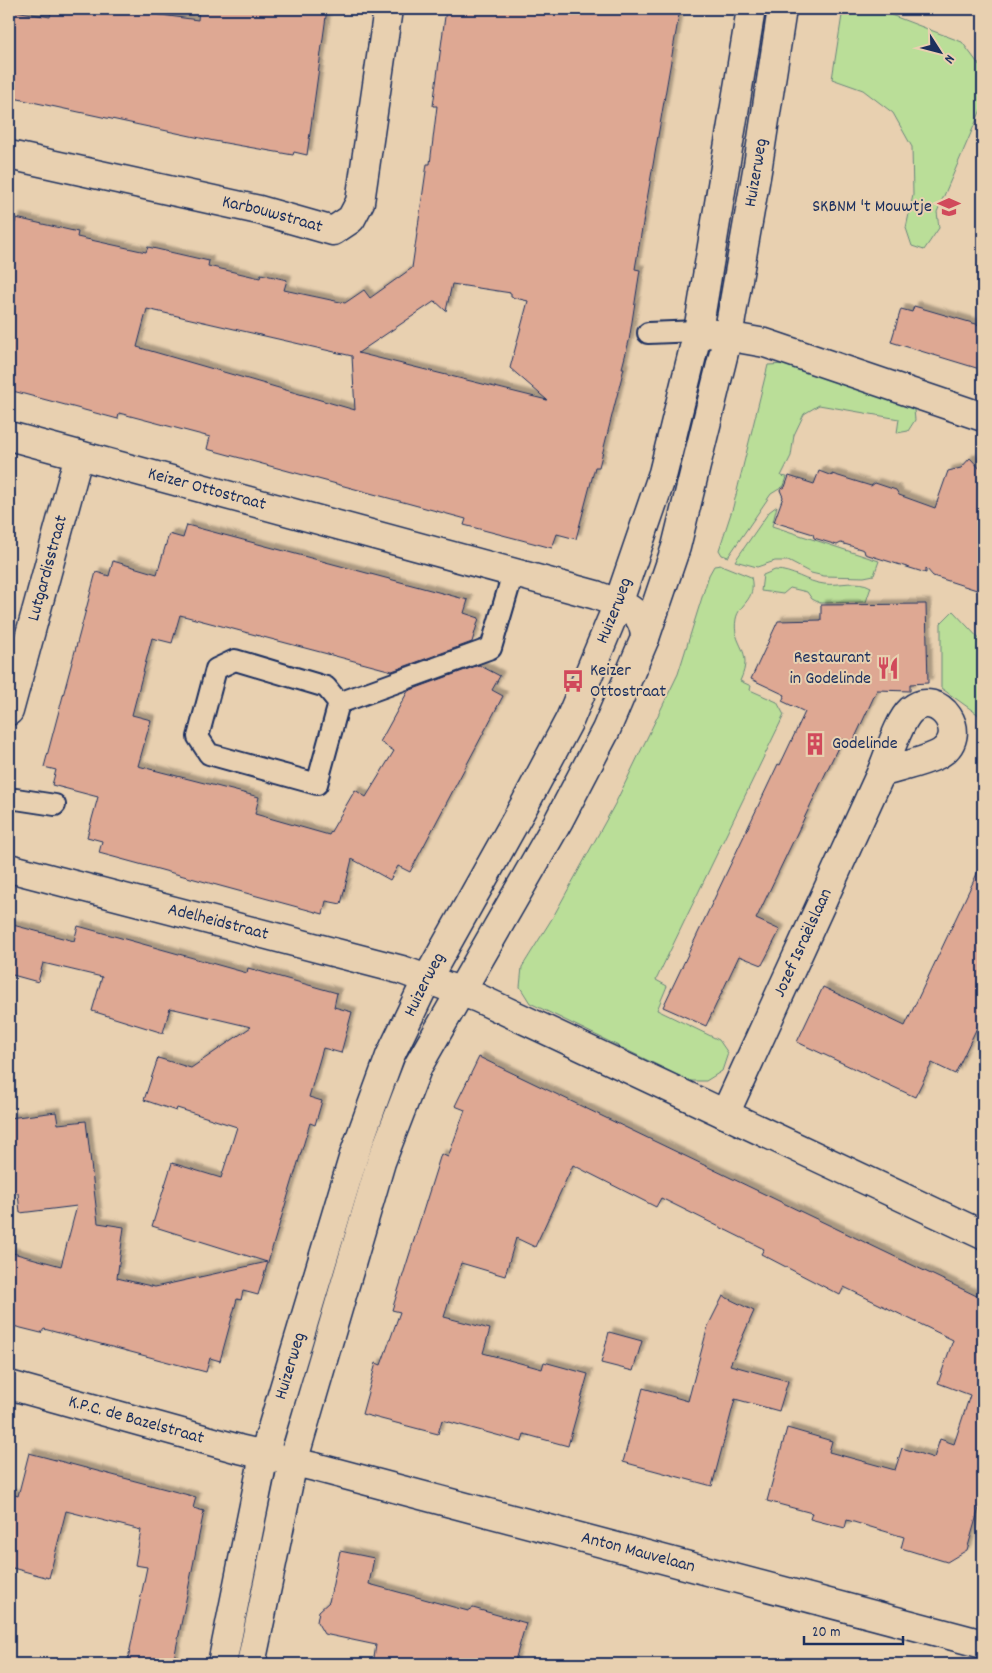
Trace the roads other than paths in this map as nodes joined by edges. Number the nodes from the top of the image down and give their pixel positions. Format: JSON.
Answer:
{"nodes":[{"id":1,"x":388,"y":9,"type":"edge"},
{"id":2,"x":751,"y":9,"type":"edge"},
{"id":3,"x":782,"y":9,"type":"edge"},
{"id":4,"x":9,"y":155,"type":"edge"},
{"id":5,"x":698,"y":331,"type":"junction"},
{"id":6,"x":648,"y":333,"type":"dead end"},
{"id":7,"x":728,"y":336,"type":"junction"},
{"id":8,"x":983,"y":417,"type":"edge"},
{"id":9,"x":9,"y":436,"type":"edge"},
{"id":10,"x":79,"y":455,"type":"junction"},
{"id":11,"x":513,"y":573,"type":"junction"},
{"id":12,"x":618,"y":604,"type":"junction"},
{"id":13,"x":645,"y":638,"type":"junction"},
{"id":14,"x":339,"y":703,"type":"junction"},
{"id":15,"x":9,"y":712,"type":"edge"},
{"id":16,"x":881,"y":773,"type":"dead end"},
{"id":17,"x":9,"y":800,"type":"edge"},
{"id":18,"x":56,"y":805,"type":"dead end"},
{"id":19,"x":9,"y":868,"type":"edge"},
{"id":20,"x":427,"y":979,"type":"junction"},
{"id":21,"x":459,"y":991,"type":"junction"},
{"id":22,"x":725,"y":1114,"type":"junction"},
{"id":23,"x":983,"y":1235,"type":"edge"},
{"id":24,"x":9,"y":1386,"type":"edge"},
{"id":25,"x":264,"y":1455,"type":"junction"},
{"id":26,"x":293,"y":1462,"type":"junction"},
{"id":27,"x":983,"y":1644,"type":"edge"},
{"id":28,"x":222,"y":1664,"type":"edge"},
{"id":29,"x":251,"y":1664,"type":"edge"}],
"edges":[{"from":1,"to":4,"type":"street","name":"Karbouwstraat"},
{"from":2,"to":5,"type":"street","name":"Huizerweg"},
{"from":3,"to":7,"type":"street","name":"Huizerweg"},
{"from":5,"to":6,"type":"lane"},
{"from":5,"to":7,"type":"street"},
{"from":5,"to":12,"type":"street","name":"Huizerweg"},
{"from":7,"to":8,"type":"street"},
{"from":7,"to":13,"type":"street","name":"Huizerweg"},
{"from":9,"to":10,"type":"street","name":"Keizer Ottostraat"},
{"from":10,"to":11,"type":"street","name":"Keizer Ottostraat"},
{"from":10,"to":15,"type":"street","name":"Lutgardisstraat"},
{"from":11,"to":12,"type":"street","name":"Keizer Ottostraat"},
{"from":11,"to":14,"type":"lane"},
{"from":12,"to":13,"type":"street","name":"Keizer Ottostraat"},
{"from":12,"to":20,"type":"street","name":"Huizerweg"},
{"from":13,"to":21,"type":"street","name":"Huizerweg"},
{"from":14,"to":14,"type":"lane"},
{"from":16,"to":22,"type":"street","name":"Jozef Israëlslaan"},
{"from":17,"to":18,"type":"lane"},
{"from":19,"to":20,"type":"street","name":"Adelheidstraat"},
{"from":20,"to":21,"type":"street","name":"Adelheidstraat"},
{"from":20,"to":25,"type":"street","name":"Huizerweg"},
{"from":21,"to":22,"type":"street"},
{"from":21,"to":26,"type":"street","name":"Huizerweg"},
{"from":22,"to":23,"type":"street"},
{"from":24,"to":25,"type":"street","name":"K.P.C. de Bazelstraat"},
{"from":25,"to":26,"type":"street","name":"K.P.C. de Bazelstraat"},
{"from":25,"to":28,"type":"street","name":"Huizerweg"},
{"from":26,"to":27,"type":"street","name":"Anton Mauvelaan"},
{"from":26,"to":29,"type":"street","name":"Huizerweg"}]}
